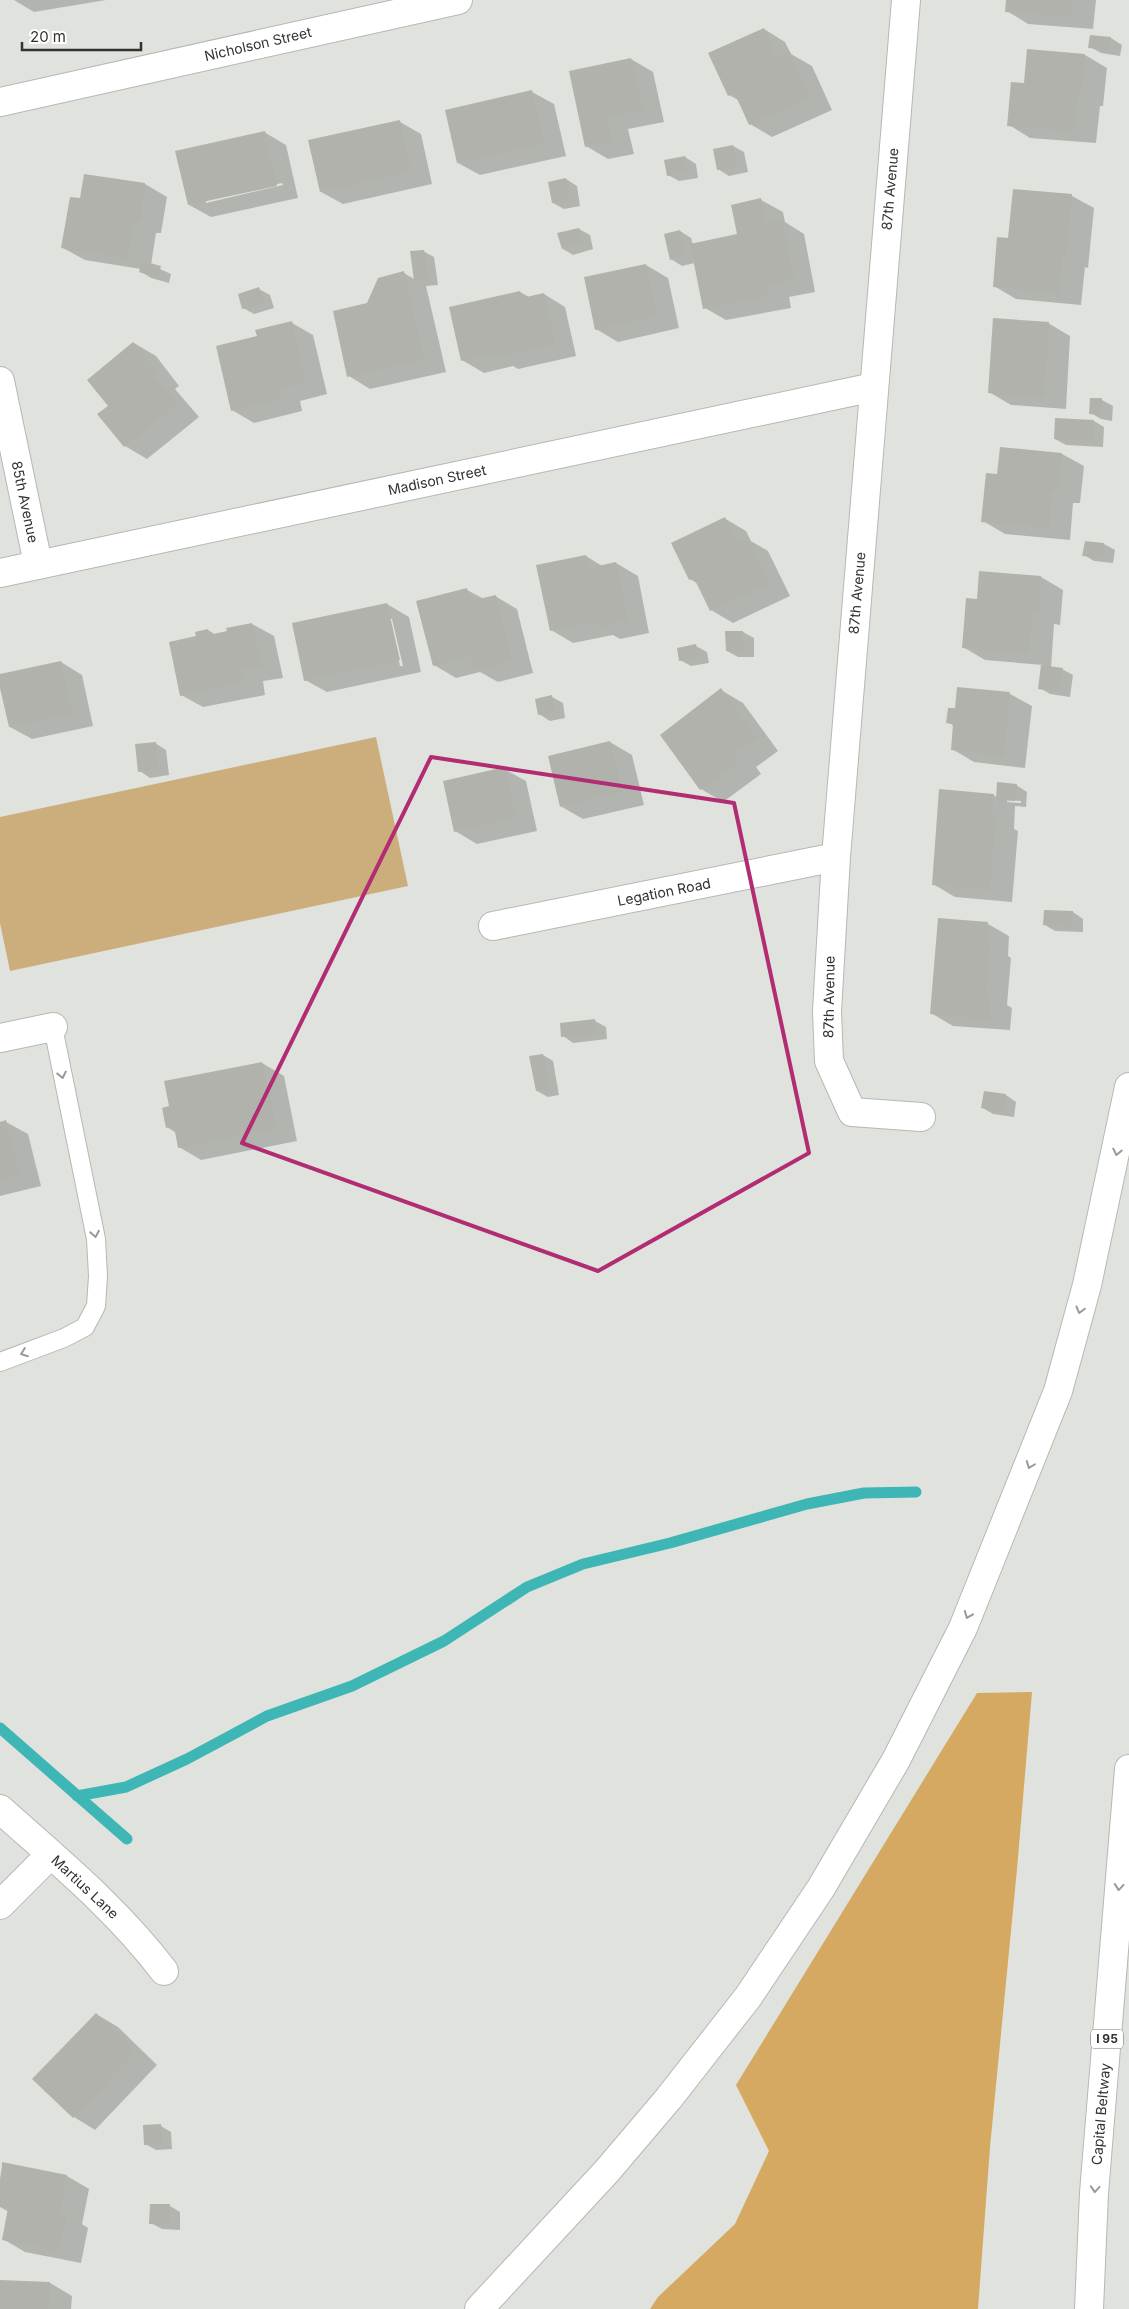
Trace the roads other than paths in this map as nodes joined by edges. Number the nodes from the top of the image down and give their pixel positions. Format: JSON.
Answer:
{"nodes":[{"id":1,"x":458,"y":0,"type":"edge"},
{"id":2,"x":906,"y":0,"type":"edge"},
{"id":3,"x":382,"y":8,"type":"edge"},
{"id":4,"x":0,"y":102,"type":"edge"},
{"id":5,"x":0,"y":381,"type":"edge"},
{"id":6,"x":874,"y":387,"type":"junction"},
{"id":7,"x":38,"y":564,"type":"junction"},
{"id":8,"x":0,"y":573,"type":"edge"},
{"id":9,"x":836,"y":857,"type":"junction"},
{"id":10,"x":493,"y":926,"type":"dead end"},
{"id":11,"x":52,"y":1027,"type":"joint"},
{"id":12,"x":0,"y":1038,"type":"edge"},
{"id":13,"x":1129,"y":1087,"type":"edge"},
{"id":14,"x":921,"y":1117,"type":"dead end"},
{"id":15,"x":0,"y":1362,"type":"edge"},
{"id":16,"x":1129,"y":1769,"type":"edge"},
{"id":17,"x":0,"y":1809,"type":"edge"},
{"id":18,"x":50,"y":1854,"type":"junction"},
{"id":19,"x":0,"y":1905,"type":"edge"},
{"id":20,"x":164,"y":1971,"type":"dead end"},
{"id":21,"x":479,"y":2309,"type":"edge"},
{"id":22,"x":1090,"y":2309,"type":"edge"}],
"edges":[{"from":1,"to":3,"type":"main road","name":"Nicholson Street"},
{"from":2,"to":6,"type":"main road","name":"87th Avenue"},
{"from":3,"to":4,"type":"main road","name":"Nicholson Street"},
{"from":5,"to":7,"type":"main road","name":"85th Avenue"},
{"from":6,"to":7,"type":"main road","name":"Madison Street"},
{"from":6,"to":9,"type":"main road","name":"87th Avenue"},
{"from":7,"to":8,"type":"main road","name":"Madison Street"},
{"from":9,"to":10,"type":"main road","name":"Legation Road"},
{"from":9,"to":14,"type":"main road","name":"87th Avenue"},
{"from":11,"to":12,"type":"main road"},
{"from":11,"to":15,"type":"lane","one_way":true},
{"from":13,"to":21,"type":"main road","one_way":true},
{"from":16,"to":22,"type":"main road","name":"Capital Beltway","number":"I 95","one_way":true},
{"from":17,"to":18,"type":"main road","name":"Martius Lane"},
{"from":18,"to":19,"type":"main road"},
{"from":18,"to":20,"type":"main road","name":"Martius Lane"}]}
